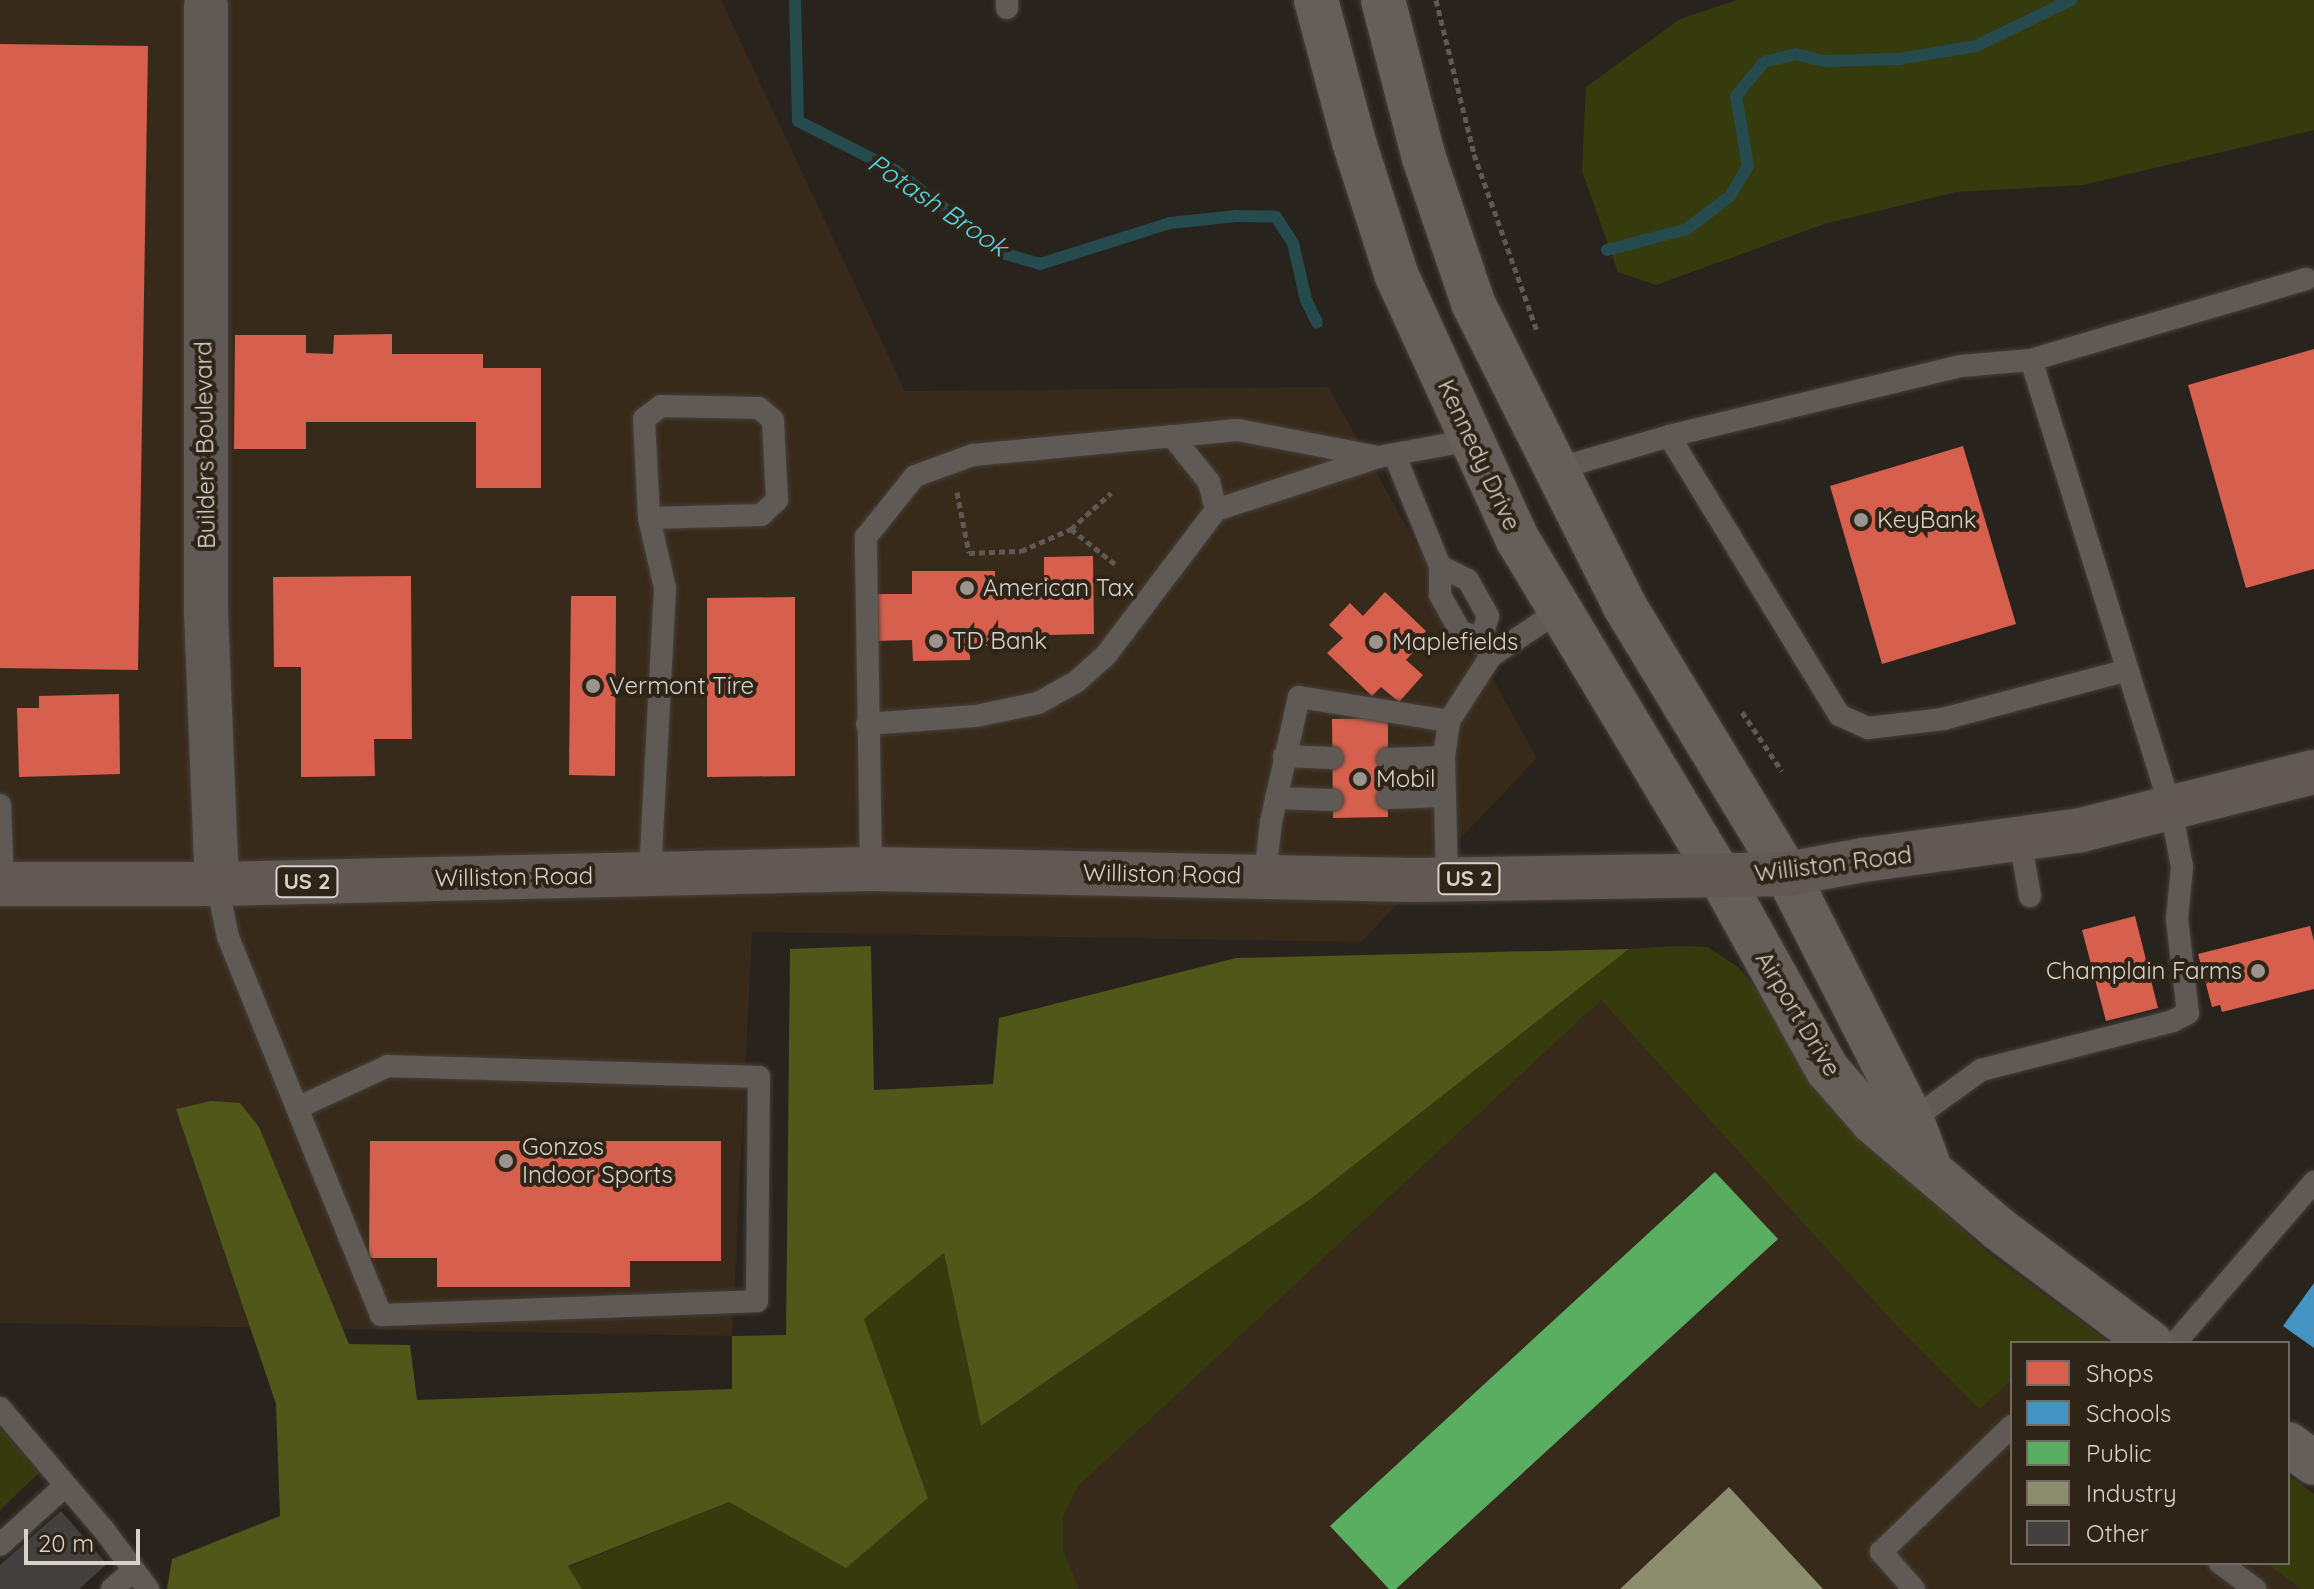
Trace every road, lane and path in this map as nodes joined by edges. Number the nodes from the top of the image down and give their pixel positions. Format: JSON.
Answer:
{"nodes":[{"id":1,"x":1316,"y":0,"type":"edge"},
{"id":2,"x":1383,"y":0,"type":"edge"},
{"id":3,"x":1436,"y":0,"type":"edge"},
{"id":4,"x":206,"y":6,"type":"dead end"},
{"id":5,"x":2306,"y":279,"type":"dead end"},
{"id":6,"x":1541,"y":345,"type":"dead end"},
{"id":7,"x":2031,"y":360,"type":"junction"},
{"id":8,"x":1172,"y":436,"type":"junction"},
{"id":9,"x":1669,"y":436,"type":"junction"},
{"id":10,"x":1472,"y":440,"type":"junction"},
{"id":11,"x":1386,"y":456,"type":"junction"},
{"id":12,"x":952,"y":462,"type":"junction"},
{"id":13,"x":1553,"y":470,"type":"junction"},
{"id":14,"x":1111,"y":493,"type":"dead end"},
{"id":15,"x":1216,"y":510,"type":"junction"},
{"id":16,"x":649,"y":518,"type":"junction"},
{"id":17,"x":1071,"y":529,"type":"junction"},
{"id":18,"x":1115,"y":564,"type":"dead end"},
{"id":19,"x":1440,"y":566,"type":"junction"},
{"id":20,"x":1560,"y":610,"type":"junction"},
{"id":21,"x":1486,"y":648,"type":"junction"},
{"id":22,"x":2128,"y":670,"type":"junction"},
{"id":23,"x":1733,"y":701,"type":"dead end"},
{"id":24,"x":1449,"y":721,"type":"junction"},
{"id":25,"x":867,"y":724,"type":"junction"},
{"id":26,"x":1284,"y":756,"type":"junction"},
{"id":27,"x":1444,"y":757,"type":"junction"},
{"id":28,"x":1332,"y":758,"type":"dead end"},
{"id":29,"x":1388,"y":759,"type":"dead end"},
{"id":30,"x":1782,"y":771,"type":"dead end"},
{"id":31,"x":2314,"y":772,"type":"edge"},
{"id":32,"x":1445,"y":796,"type":"junction"},
{"id":33,"x":1276,"y":798,"type":"junction"},
{"id":34,"x":1388,"y":798,"type":"dead end"},
{"id":35,"x":1332,"y":800,"type":"dead end"},
{"id":36,"x":0,"y":805,"type":"edge"},
{"id":37,"x":2171,"y":809,"type":"junction"},
{"id":38,"x":2020,"y":840,"type":"junction"},
{"id":39,"x":871,"y":869,"type":"junction"},
{"id":40,"x":650,"y":874,"type":"junction"},
{"id":41,"x":1787,"y":874,"type":"junction"},
{"id":42,"x":1265,"y":876,"type":"junction"},
{"id":43,"x":1720,"y":876,"type":"junction"},
{"id":44,"x":1447,"y":879,"type":"junction"},
{"id":45,"x":2,"y":884,"type":"edge"},
{"id":46,"x":217,"y":884,"type":"junction"},
{"id":47,"x":2030,"y":896,"type":"dead end"},
{"id":48,"x":297,"y":1108,"type":"junction"},
{"id":49,"x":1912,"y":1120,"type":"junction"},
{"id":50,"x":1930,"y":1169,"type":"junction"},
{"id":51,"x":2314,"y":1182,"type":"edge"},
{"id":52,"x":2148,"y":1341,"type":"edge"},
{"id":53,"x":2177,"y":1341,"type":"edge"},
{"id":54,"x":0,"y":1408,"type":"edge"},
{"id":55,"x":2010,"y":1428,"type":"edge"},
{"id":56,"x":2290,"y":1445,"type":"edge"},
{"id":57,"x":2314,"y":1463,"type":"edge"},
{"id":58,"x":66,"y":1485,"type":"junction"},
{"id":59,"x":0,"y":1545,"type":"edge"},
{"id":60,"x":2223,"y":1565,"type":"edge"},
{"id":61,"x":134,"y":1570,"type":"junction"},
{"id":62,"x":112,"y":1589,"type":"edge"},
{"id":63,"x":148,"y":1589,"type":"edge"},
{"id":64,"x":1914,"y":1589,"type":"edge"},
{"id":65,"x":2255,"y":1589,"type":"edge"}],
"edges":[{"from":1,"to":10,"type":"main road","name":"Kennedy Drive"},
{"from":2,"to":13,"type":"main road"},
{"from":3,"to":6,"type":"path"},
{"from":4,"to":46,"type":"street","name":"Builders Boulevard"},
{"from":5,"to":7,"type":"lane"},
{"from":7,"to":9,"type":"lane"},
{"from":7,"to":22,"type":"lane"},
{"from":8,"to":11,"type":"lane"},
{"from":8,"to":12,"type":"lane"},
{"from":8,"to":15,"type":"lane"},
{"from":9,"to":13,"type":"lane"},
{"from":9,"to":22,"type":"lane"},
{"from":10,"to":11,"type":"lane"},
{"from":10,"to":13,"type":"main road"},
{"from":10,"to":20,"type":"main road","name":"Kennedy Drive"},
{"from":11,"to":15,"type":"lane"},
{"from":11,"to":19,"type":"lane"},
{"from":12,"to":17,"type":"path"},
{"from":12,"to":25,"type":"lane"},
{"from":13,"to":41,"type":"main road"},
{"from":14,"to":17,"type":"path"},
{"from":15,"to":25,"type":"lane"},
{"from":16,"to":16,"type":"lane"},
{"from":16,"to":40,"type":"lane"},
{"from":17,"to":18,"type":"path"},
{"from":19,"to":21,"type":"lane"},
{"from":19,"to":21,"type":"lane"},
{"from":20,"to":21,"type":"lane"},
{"from":20,"to":43,"type":"main road","name":"Kennedy Drive"},
{"from":21,"to":24,"type":"lane"},
{"from":22,"to":37,"type":"lane"},
{"from":23,"to":30,"type":"path"},
{"from":24,"to":26,"type":"lane"},
{"from":24,"to":27,"type":"lane"},
{"from":25,"to":39,"type":"lane"},
{"from":26,"to":28,"type":"lane"},
{"from":26,"to":33,"type":"lane"},
{"from":27,"to":29,"type":"lane"},
{"from":27,"to":32,"type":"lane"},
{"from":31,"to":37,"type":"main road","name":"Williston Road","number":"US 2"},
{"from":32,"to":34,"type":"lane"},
{"from":32,"to":44,"type":"lane"},
{"from":33,"to":35,"type":"lane"},
{"from":33,"to":42,"type":"lane"},
{"from":36,"to":45,"type":"lane"},
{"from":37,"to":38,"type":"main road","name":"Williston Road","number":"US 2"},
{"from":37,"to":49,"type":"lane"},
{"from":38,"to":41,"type":"main road","name":"Williston Road","number":"US 2"},
{"from":38,"to":47,"type":"lane"},
{"from":39,"to":40,"type":"main road","name":"Williston Road","number":"US 2"},
{"from":39,"to":42,"type":"main road","name":"Williston Road","number":"US 2"},
{"from":40,"to":46,"type":"main road","name":"Williston Road","number":"US 2"},
{"from":41,"to":43,"type":"main road","name":"Williston Road","number":"US 2"},
{"from":41,"to":49,"type":"main road","name":"Airport Drive"},
{"from":42,"to":44,"type":"main road","name":"Williston Road","number":"US 2"},
{"from":43,"to":44,"type":"main road","name":"Williston Road","number":"US 2"},
{"from":43,"to":50,"type":"main road","name":"Airport Drive"},
{"from":45,"to":46,"type":"main road","name":"Williston Road","number":"US 2"},
{"from":46,"to":48,"type":"lane"},
{"from":48,"to":48,"type":"lane"},
{"from":49,"to":50,"type":"main road","name":"Airport Drive"},
{"from":50,"to":52,"type":"main road","name":"Airport Drive"},
{"from":51,"to":53,"type":"lane"},
{"from":54,"to":58,"type":"lane"},
{"from":55,"to":64,"type":"lane"},
{"from":56,"to":57,"type":"main road"},
{"from":58,"to":59,"type":"lane"},
{"from":58,"to":61,"type":"lane"},
{"from":60,"to":65,"type":"lane"},
{"from":61,"to":62,"type":"lane"},
{"from":61,"to":63,"type":"lane"}]}
